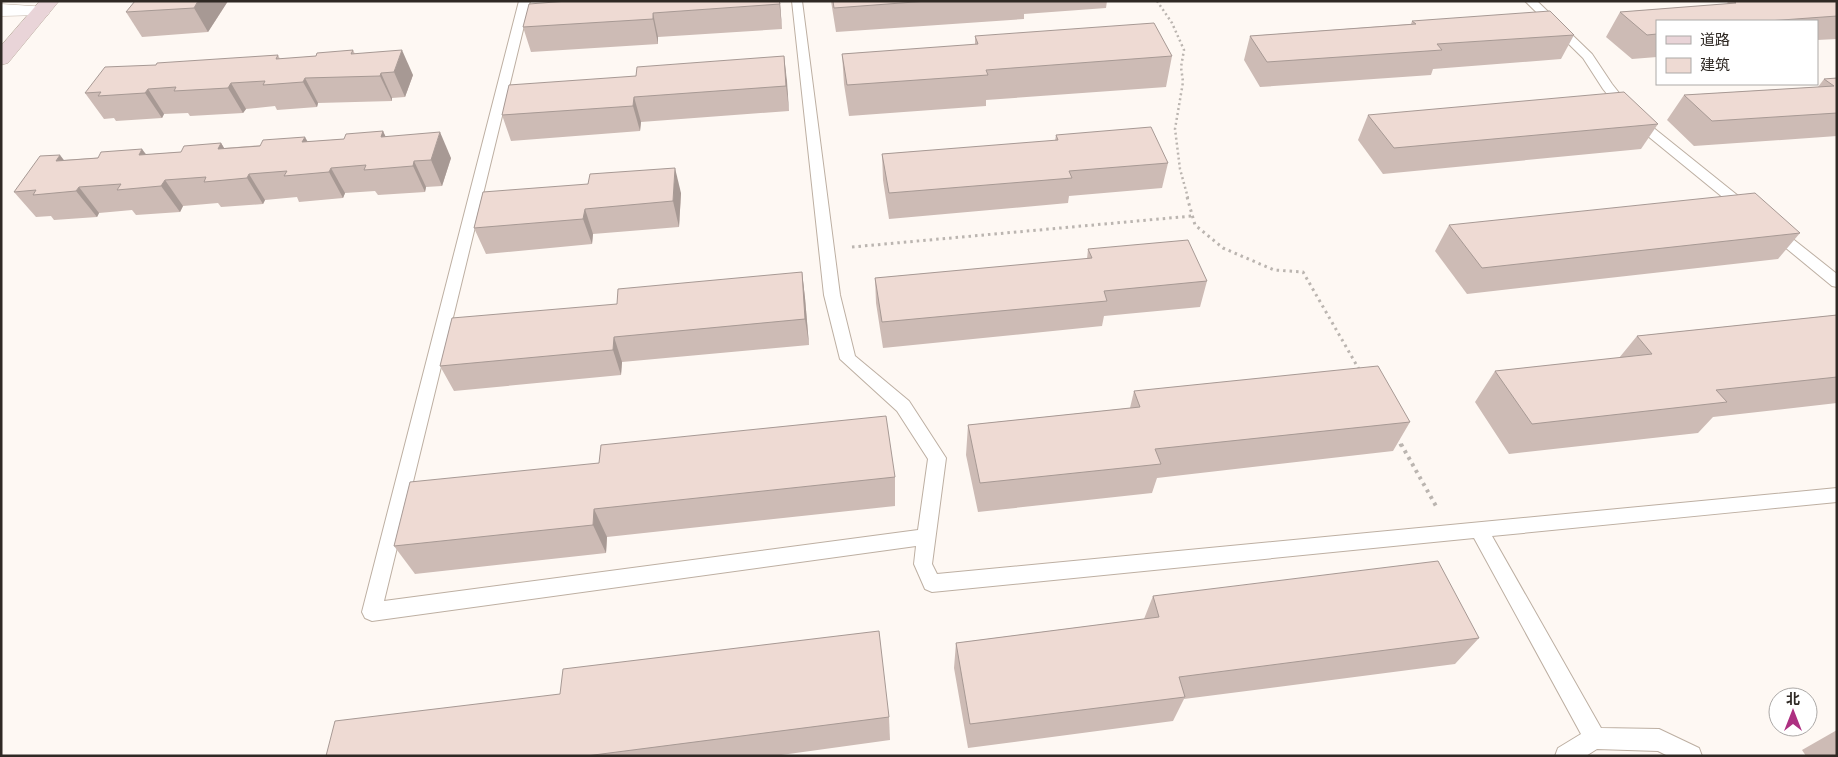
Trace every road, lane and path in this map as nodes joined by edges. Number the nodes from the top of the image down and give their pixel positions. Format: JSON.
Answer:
{"nodes":[{"id":1,"x":525,"y":1,"type":"edge"},
{"id":2,"x":797,"y":1,"type":"edge"},
{"id":3,"x":1157,"y":1,"type":"edge"},
{"id":4,"x":1530,"y":1,"type":"edge"},
{"id":5,"x":46,"y":6,"type":"edge"},
{"id":6,"x":1,"y":10,"type":"edge"},
{"id":7,"x":1,"y":59,"type":"edge"},
{"id":8,"x":1192,"y":216,"type":"junction"},
{"id":9,"x":827,"y":249,"type":"junction"},
{"id":10,"x":1837,"y":282,"type":"edge"},
{"id":11,"x":1362,"y":376,"type":"edge"},
{"id":12,"x":1396,"y":437,"type":"edge"},
{"id":13,"x":1837,"y":495,"type":"edge"},
{"id":14,"x":1478,"y":529,"type":"junction"},
{"id":15,"x":1450,"y":532,"type":"junction"},
{"id":16,"x":927,"y":537,"type":"junction"},
{"id":17,"x":1595,"y":738,"type":"junction"},
{"id":18,"x":1566,"y":756,"type":"edge"},
{"id":19,"x":1692,"y":756,"type":"edge"}],
"edges":[{"from":1,"to":16,"type":"lane"},
{"from":2,"to":9,"type":"lane"},
{"from":3,"to":8,"type":"path"},
{"from":4,"to":10,"type":"lane"},
{"from":5,"to":6,"type":"street"},
{"from":5,"to":7,"type":"main road"},
{"from":8,"to":9,"type":"path"},
{"from":8,"to":11,"type":"path"},
{"from":9,"to":16,"type":"lane"},
{"from":12,"to":15,"type":"path"},
{"from":13,"to":14,"type":"lane"},
{"from":14,"to":15,"type":"lane"},
{"from":14,"to":17,"type":"lane"},
{"from":15,"to":16,"type":"lane"},
{"from":17,"to":18,"type":"lane"},
{"from":17,"to":19,"type":"lane"}]}
